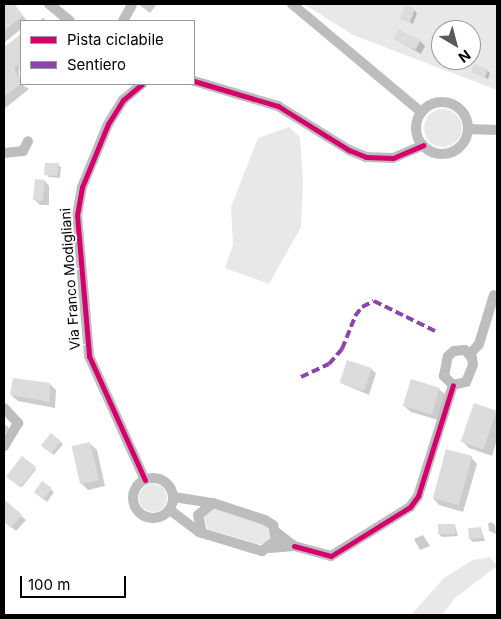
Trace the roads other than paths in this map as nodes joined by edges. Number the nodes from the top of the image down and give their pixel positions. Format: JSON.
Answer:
{"nodes":[{"id":1,"x":49,"y":4,"type":"edge"},
{"id":2,"x":292,"y":4,"type":"edge"},
{"id":3,"x":132,"y":5,"type":"dead end"},
{"id":4,"x":69,"y":20,"type":"edge"},
{"id":5,"x":124,"y":20,"type":"edge"},
{"id":6,"x":195,"y":81,"type":"edge"},
{"id":7,"x":141,"y":85,"type":"edge"},
{"id":8,"x":421,"y":112,"type":"junction"},
{"id":9,"x":469,"y":129,"type":"junction"},
{"id":10,"x":497,"y":130,"type":"edge"},
{"id":11,"x":28,"y":141,"type":"dead end"},
{"id":12,"x":423,"y":145,"type":"junction"},
{"id":13,"x":4,"y":153,"type":"edge"},
{"id":14,"x":494,"y":295,"type":"dead end"},
{"id":15,"x":470,"y":354,"type":"junction"},
{"id":16,"x":453,"y":385,"type":"junction"},
{"id":17,"x":4,"y":408,"type":"edge"},
{"id":18,"x":4,"y":446,"type":"edge"},
{"id":19,"x":145,"y":480,"type":"junction"},
{"id":20,"x":174,"y":497,"type":"junction"},
{"id":21,"x":213,"y":503,"type":"junction"},
{"id":22,"x":170,"y":510,"type":"junction"},
{"id":23,"x":276,"y":532,"type":"junction"},
{"id":24,"x":202,"y":533,"type":"junction"},
{"id":25,"x":294,"y":546,"type":"junction"},
{"id":26,"x":270,"y":548,"type":"junction"}],
"edges":[{"from":1,"to":4,"type":"street"},
{"from":2,"to":8,"type":"street"},
{"from":3,"to":5,"type":"street"},
{"from":6,"to":12,"type":"street"},
{"from":7,"to":19,"type":"street","name":"Via Franco Modigliani"},
{"from":8,"to":9,"type":"street"},
{"from":8,"to":12,"type":"street"},
{"from":9,"to":10,"type":"street"},
{"from":9,"to":12,"type":"street"},
{"from":11,"to":13,"type":"street"},
{"from":14,"to":15,"type":"street"},
{"from":15,"to":16,"type":"street"},
{"from":15,"to":16,"type":"street"},
{"from":16,"to":25,"type":"street"},
{"from":17,"to":18,"type":"street"},
{"from":19,"to":20,"type":"street"},
{"from":19,"to":22,"type":"street"},
{"from":20,"to":21,"type":"street"},
{"from":20,"to":22,"type":"street"},
{"from":21,"to":23,"type":"street"},
{"from":21,"to":24,"type":"street"},
{"from":22,"to":24,"type":"street"},
{"from":23,"to":25,"type":"street"},
{"from":23,"to":26,"type":"street"},
{"from":24,"to":26,"type":"street"},
{"from":25,"to":26,"type":"street"}]}
